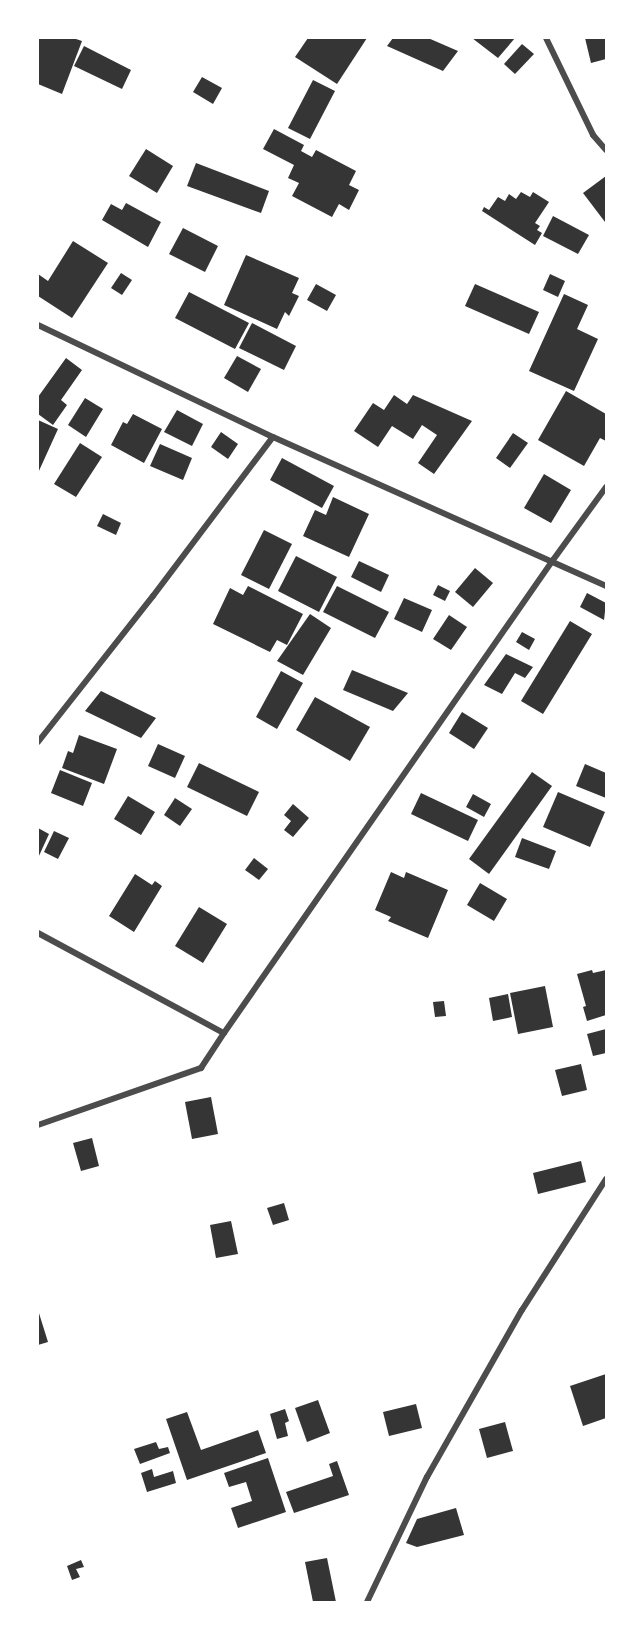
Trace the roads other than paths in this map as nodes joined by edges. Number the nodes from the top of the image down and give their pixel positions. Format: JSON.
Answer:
{"nodes":[{"id":1,"x":546,"y":38,"type":"edge"},
{"id":2,"x":606,"y":150,"type":"edge"},
{"id":3,"x":38,"y":325,"type":"edge"},
{"id":4,"x":273,"y":438,"type":"junction"},
{"id":5,"x":606,"y":488,"type":"edge"},
{"id":6,"x":553,"y":560,"type":"junction"},
{"id":7,"x":606,"y":586,"type":"edge"},
{"id":8,"x":38,"y":742,"type":"edge"},
{"id":9,"x":38,"y":933,"type":"edge"},
{"id":10,"x":224,"y":1033,"type":"junction"},
{"id":11,"x":38,"y":1125,"type":"edge"},
{"id":12,"x":606,"y":1179,"type":"edge"},
{"id":13,"x":367,"y":1602,"type":"edge"}],
"edges":[{"from":1,"to":2,"type":"street"},
{"from":3,"to":4,"type":"street"},
{"from":4,"to":6,"type":"street"},
{"from":4,"to":8,"type":"street"},
{"from":5,"to":6,"type":"street"},
{"from":6,"to":7,"type":"street"},
{"from":6,"to":10,"type":"street"},
{"from":9,"to":10,"type":"street"},
{"from":10,"to":11,"type":"street"},
{"from":12,"to":13,"type":"street"}]}
